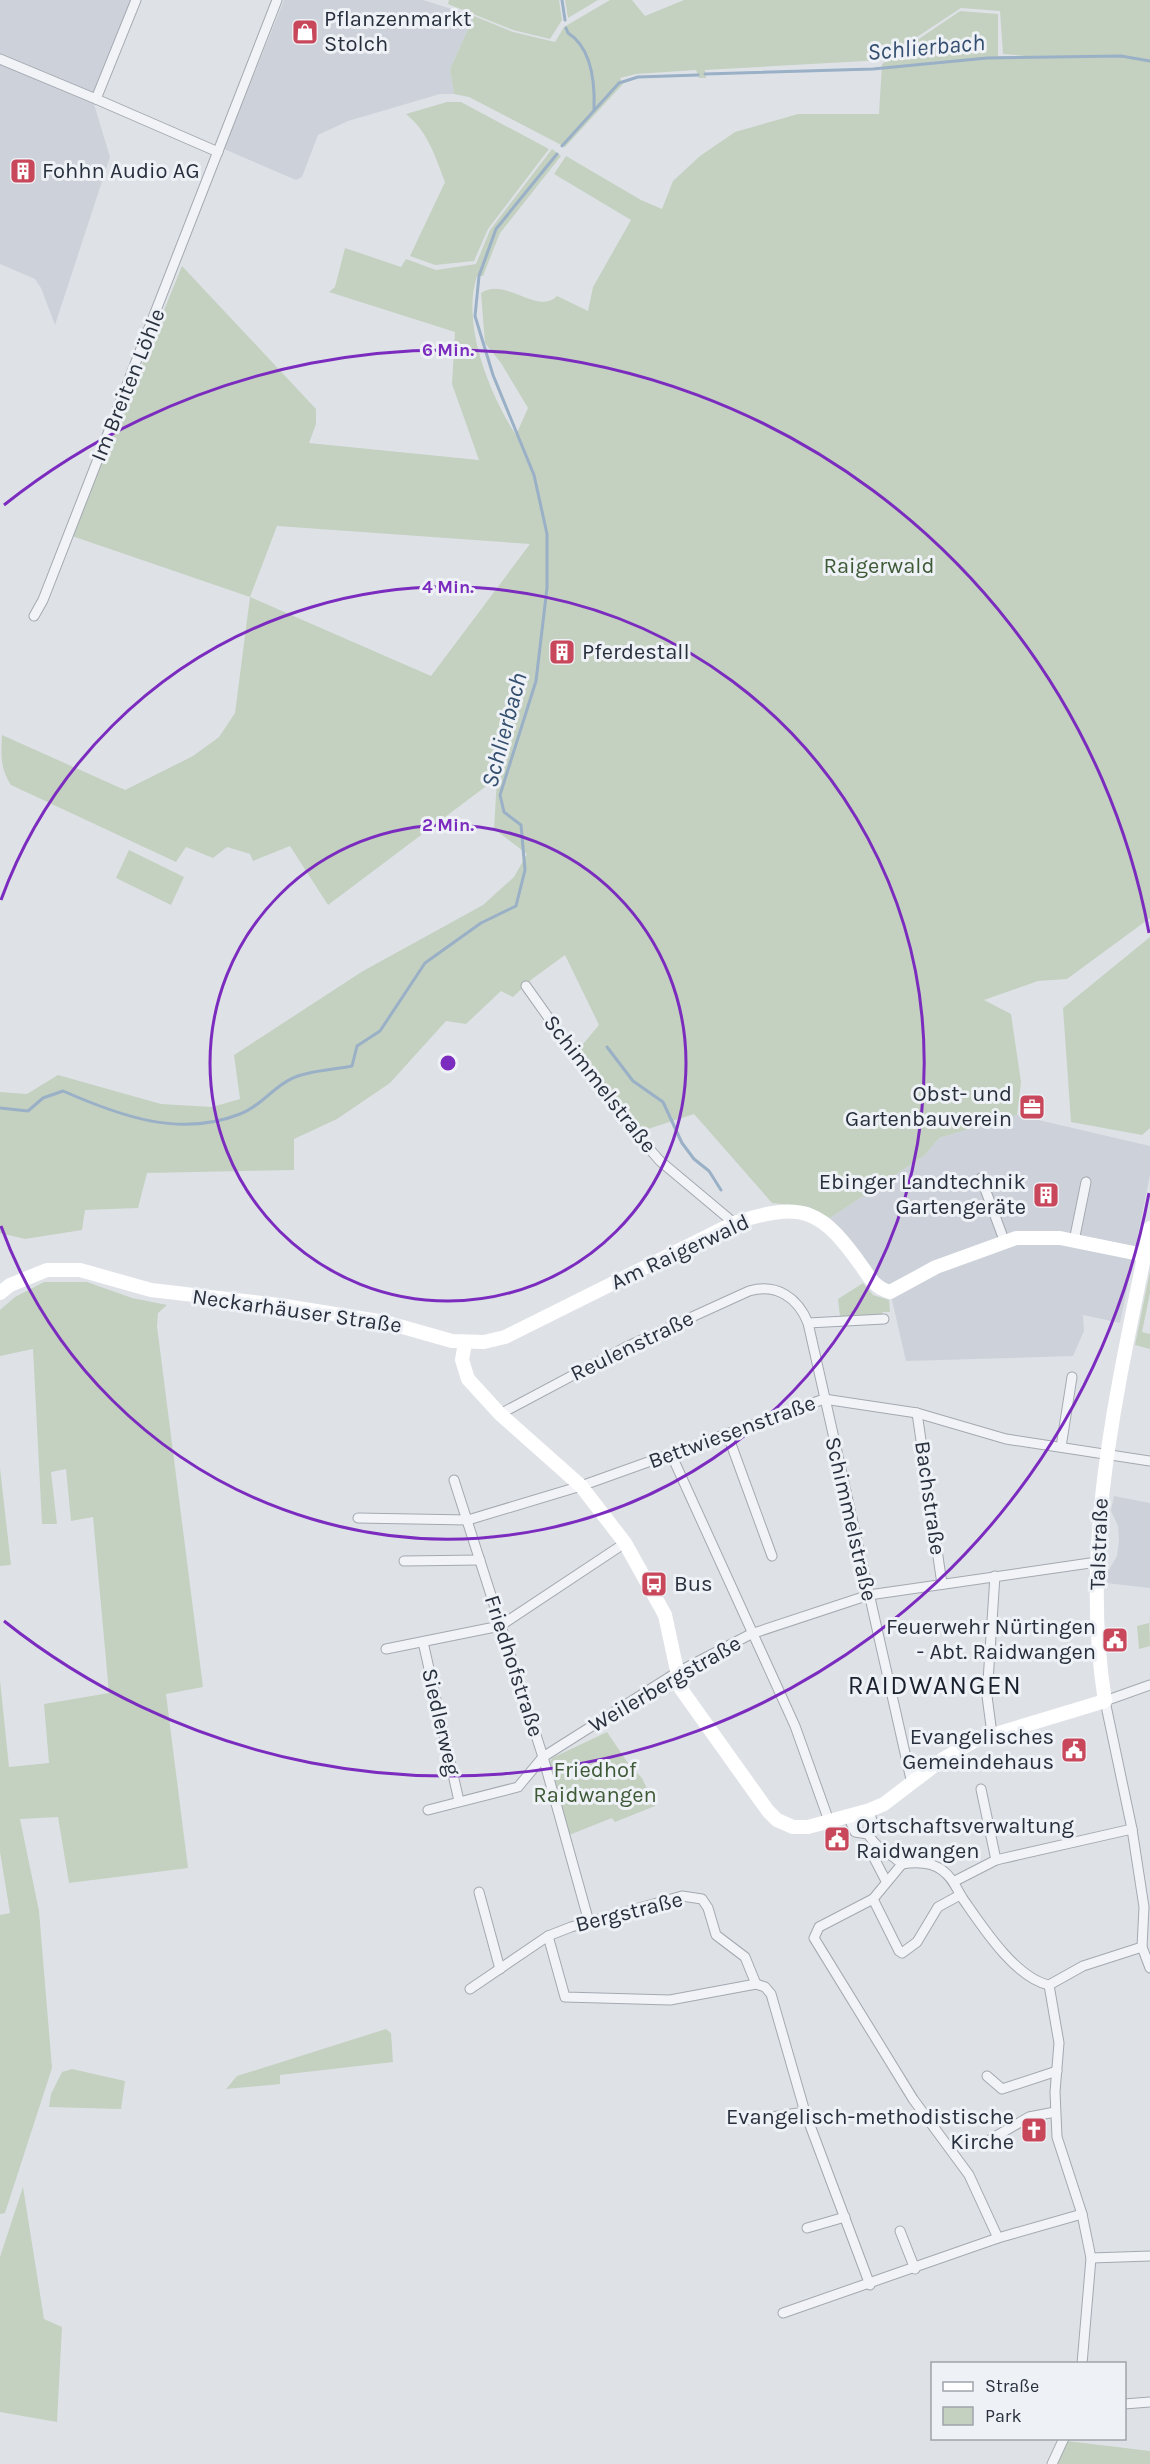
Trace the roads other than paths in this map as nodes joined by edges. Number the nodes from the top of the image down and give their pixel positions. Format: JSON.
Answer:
{"nodes":[{"id":1,"x":136,"y":0,"type":"edge"},
{"id":2,"x":278,"y":0,"type":"edge"},
{"id":3,"x":0,"y":59,"type":"edge"},
{"id":4,"x":96,"y":99,"type":"junction"},
{"id":5,"x":218,"y":152,"type":"junction"},
{"id":6,"x":34,"y":616,"type":"dead end"},
{"id":7,"x":526,"y":986,"type":"dead end"},
{"id":8,"x":981,"y":1178,"type":"dead end"},
{"id":9,"x":1086,"y":1182,"type":"dead end"},
{"id":10,"x":734,"y":1223,"type":"junction"},
{"id":11,"x":1150,"y":1228,"type":"edge"},
{"id":12,"x":1004,"y":1240,"type":"junction"},
{"id":13,"x":1074,"y":1241,"type":"junction"},
{"id":14,"x":1147,"y":1256,"type":"edge"},
{"id":15,"x":767,"y":1288,"type":"joint"},
{"id":16,"x":0,"y":1293,"type":"edge"},
{"id":17,"x":884,"y":1319,"type":"dead end"},
{"id":18,"x":808,"y":1323,"type":"junction"},
{"id":19,"x":465,"y":1343,"type":"junction"},
{"id":20,"x":1072,"y":1377,"type":"dead end"},
{"id":21,"x":824,"y":1399,"type":"junction"},
{"id":22,"x":917,"y":1413,"type":"junction"},
{"id":23,"x":500,"y":1414,"type":"junction"},
{"id":24,"x":728,"y":1432,"type":"junction"},
{"id":25,"x":1061,"y":1447,"type":"junction"},
{"id":26,"x":1106,"y":1452,"type":"junction"},
{"id":27,"x":671,"y":1454,"type":"junction"},
{"id":28,"x":1150,"y":1461,"type":"edge"},
{"id":29,"x":454,"y":1480,"type":"dead end"},
{"id":30,"x":581,"y":1486,"type":"junction"},
{"id":31,"x":358,"y":1518,"type":"dead end"},
{"id":32,"x":468,"y":1520,"type":"junction"},
{"id":33,"x":625,"y":1543,"type":"junction"},
{"id":34,"x":772,"y":1556,"type":"dead end"},
{"id":35,"x":480,"y":1560,"type":"junction"},
{"id":36,"x":404,"y":1561,"type":"dead end"},
{"id":37,"x":1097,"y":1562,"type":"junction"},
{"id":38,"x":995,"y":1576,"type":"junction"},
{"id":39,"x":942,"y":1584,"type":"junction"},
{"id":40,"x":868,"y":1595,"type":"junction"},
{"id":41,"x":500,"y":1626,"type":"junction"},
{"id":42,"x":751,"y":1634,"type":"junction"},
{"id":43,"x":423,"y":1642,"type":"junction"},
{"id":44,"x":386,"y":1649,"type":"dead end"},
{"id":45,"x":676,"y":1673,"type":"junction"},
{"id":46,"x":1150,"y":1684,"type":"edge"},
{"id":47,"x":1105,"y":1701,"type":"junction"},
{"id":48,"x":992,"y":1734,"type":"junction"},
{"id":49,"x":543,"y":1756,"type":"junction"},
{"id":50,"x":912,"y":1784,"type":"junction"},
{"id":51,"x":981,"y":1789,"type":"dead end"},
{"id":52,"x":459,"y":1801,"type":"junction"},
{"id":53,"x":428,"y":1810,"type":"dead end"},
{"id":54,"x":870,"y":1810,"type":"junction"},
{"id":55,"x":848,"y":1816,"type":"junction"},
{"id":56,"x":829,"y":1821,"type":"junction"},
{"id":57,"x":1132,"y":1828,"type":"junction"},
{"id":58,"x":868,"y":1834,"type":"junction"},
{"id":59,"x":876,"y":1848,"type":"junction"},
{"id":60,"x":996,"y":1860,"type":"junction"},
{"id":61,"x":1150,"y":1863,"type":"edge"},
{"id":62,"x":902,"y":1864,"type":"junction"},
{"id":63,"x":1138,"y":1865,"type":"junction"},
{"id":64,"x":886,"y":1881,"type":"junction"},
{"id":65,"x":955,"y":1881,"type":"junction"},
{"id":66,"x":479,"y":1892,"type":"dead end"},
{"id":67,"x":960,"y":1895,"type":"junction"},
{"id":68,"x":873,"y":1899,"type":"junction"},
{"id":69,"x":589,"y":1922,"type":"junction"},
{"id":70,"x":548,"y":1936,"type":"junction"},
{"id":71,"x":1142,"y":1947,"type":"junction"},
{"id":72,"x":1150,"y":1968,"type":"edge"},
{"id":73,"x":500,"y":1969,"type":"junction"},
{"id":74,"x":756,"y":1984,"type":"junction"},
{"id":75,"x":1049,"y":1985,"type":"junction"},
{"id":76,"x":470,"y":1989,"type":"dead end"},
{"id":77,"x":1057,"y":2071,"type":"junction"},
{"id":78,"x":987,"y":2076,"type":"dead end"},
{"id":79,"x":805,"y":2112,"type":"junction"},
{"id":80,"x":1054,"y":2112,"type":"junction"},
{"id":81,"x":750,"y":2120,"type":"dead end"},
{"id":82,"x":991,"y":2139,"type":"dead end"},
{"id":83,"x":1082,"y":2214,"type":"junction"},
{"id":84,"x":845,"y":2217,"type":"junction"},
{"id":85,"x":807,"y":2228,"type":"dead end"},
{"id":86,"x":900,"y":2231,"type":"dead end"},
{"id":87,"x":998,"y":2238,"type":"junction"},
{"id":88,"x":1150,"y":2256,"type":"edge"},
{"id":89,"x":1091,"y":2258,"type":"junction"},
{"id":90,"x":915,"y":2269,"type":"junction"},
{"id":91,"x":870,"y":2285,"type":"junction"},
{"id":92,"x":783,"y":2313,"type":"dead end"},
{"id":93,"x":1082,"y":2362,"type":"edge"},
{"id":94,"x":1150,"y":2402,"type":"edge"},
{"id":95,"x":1126,"y":2404,"type":"edge"},
{"id":96,"x":1062,"y":2443,"type":"edge"},
{"id":97,"x":1052,"y":2464,"type":"edge"}],
"edges":[{"from":1,"to":4,"type":"street"},
{"from":2,"to":5,"type":"street","name":"Im Breiten Löhle"},
{"from":3,"to":4,"type":"street"},
{"from":4,"to":5,"type":"street"},
{"from":5,"to":6,"type":"street","name":"Im Breiten Löhle"},
{"from":7,"to":10,"type":"street","name":"Schimmelstraße"},
{"from":8,"to":12,"type":"street"},
{"from":9,"to":13,"type":"street"},
{"from":10,"to":12,"type":"street","name":"Am Raigerwald"},
{"from":10,"to":19,"type":"street","name":"Am Raigerwald"},
{"from":11,"to":14,"type":"street","name":"Talstraße"},
{"from":12,"to":13,"type":"street","name":"Am Raigerwald"},
{"from":13,"to":14,"type":"street","name":"Am Raigerwald"},
{"from":14,"to":26,"type":"street","name":"Talstraße"},
{"from":15,"to":18,"type":"street","name":"Schimmelstraße"},
{"from":15,"to":23,"type":"street","name":"Reulenstraße"},
{"from":16,"to":19,"type":"street","name":"Neckarhäuser Straße"},
{"from":17,"to":18,"type":"street"},
{"from":18,"to":21,"type":"street","name":"Schimmelstraße"},
{"from":19,"to":23,"type":"street"},
{"from":20,"to":25,"type":"street"},
{"from":21,"to":22,"type":"street","name":"Bettwiesenstraße"},
{"from":21,"to":24,"type":"street","name":"Bettwiesenstraße"},
{"from":21,"to":40,"type":"street","name":"Schimmelstraße"},
{"from":22,"to":25,"type":"street","name":"Bettwiesenstraße"},
{"from":22,"to":39,"type":"street","name":"Bachstraße"},
{"from":23,"to":30,"type":"street"},
{"from":24,"to":27,"type":"street","name":"Bettwiesenstraße"},
{"from":24,"to":34,"type":"street"},
{"from":25,"to":26,"type":"street","name":"Bettwiesenstraße"},
{"from":26,"to":28,"type":"street","name":"Bettwiesenstraße"},
{"from":26,"to":37,"type":"street","name":"Talstraße"},
{"from":27,"to":30,"type":"street","name":"Bettwiesenstraße"},
{"from":27,"to":42,"type":"street"},
{"from":29,"to":32,"type":"street","name":"Friedhofstraße"},
{"from":30,"to":32,"type":"street","name":"Bettwiesenstraße"},
{"from":30,"to":33,"type":"street"},
{"from":31,"to":32,"type":"street","name":"Bettwiesenstraße"},
{"from":32,"to":35,"type":"street","name":"Friedhofstraße"},
{"from":33,"to":41,"type":"street"},
{"from":33,"to":45,"type":"street"},
{"from":35,"to":36,"type":"street"},
{"from":35,"to":41,"type":"street","name":"Friedhofstraße"},
{"from":37,"to":38,"type":"street","name":"Weilerbergstraße"},
{"from":37,"to":47,"type":"street","name":"Talstraße"},
{"from":38,"to":39,"type":"street","name":"Weilerbergstraße"},
{"from":38,"to":48,"type":"street"},
{"from":39,"to":40,"type":"street","name":"Weilerbergstraße"},
{"from":40,"to":42,"type":"street","name":"Weilerbergstraße"},
{"from":40,"to":50,"type":"street","name":"Schimmelstraße"},
{"from":41,"to":43,"type":"street"},
{"from":41,"to":49,"type":"street","name":"Friedhofstraße"},
{"from":42,"to":45,"type":"street","name":"Weilerbergstraße"},
{"from":42,"to":56,"type":"street"},
{"from":43,"to":44,"type":"street"},
{"from":43,"to":52,"type":"street","name":"Siedlerweg"},
{"from":45,"to":49,"type":"street","name":"Weilerbergstraße"},
{"from":45,"to":56,"type":"street"},
{"from":46,"to":47,"type":"street"},
{"from":47,"to":48,"type":"street"},
{"from":47,"to":57,"type":"street","name":"Talstraße"},
{"from":48,"to":50,"type":"street"},
{"from":49,"to":52,"type":"street","name":"Weilerbergstraße"},
{"from":49,"to":69,"type":"street","name":"Friedhofstraße"},
{"from":50,"to":54,"type":"street"},
{"from":51,"to":60,"type":"street"},
{"from":52,"to":53,"type":"street","name":"Weilerbergstraße"},
{"from":54,"to":55,"type":"street"},
{"from":54,"to":58,"type":"street"},
{"from":55,"to":56,"type":"street"},
{"from":55,"to":58,"type":"street"},
{"from":57,"to":60,"type":"street"},
{"from":57,"to":63,"type":"street","name":"Talstraße"},
{"from":58,"to":59,"type":"street"},
{"from":59,"to":62,"type":"street"},
{"from":59,"to":64,"type":"street"},
{"from":60,"to":65,"type":"street"},
{"from":61,"to":63,"type":"street"},
{"from":62,"to":64,"type":"street"},
{"from":62,"to":65,"type":"street"},
{"from":63,"to":71,"type":"street","name":"Talstraße"},
{"from":64,"to":68,"type":"street"},
{"from":65,"to":67,"type":"street"},
{"from":66,"to":73,"type":"street"},
{"from":67,"to":68,"type":"street"},
{"from":67,"to":75,"type":"street"},
{"from":68,"to":87,"type":"street"},
{"from":69,"to":70,"type":"street","name":"Bergstraße"},
{"from":69,"to":74,"type":"street","name":"Bergstraße"},
{"from":70,"to":73,"type":"street","name":"Bergstraße"},
{"from":70,"to":74,"type":"street"},
{"from":71,"to":72,"type":"street","name":"Talstraße"},
{"from":71,"to":75,"type":"street"},
{"from":73,"to":76,"type":"street","name":"Bergstraße"},
{"from":74,"to":79,"type":"street"},
{"from":75,"to":77,"type":"street"},
{"from":77,"to":78,"type":"street"},
{"from":77,"to":80,"type":"street"},
{"from":79,"to":81,"type":"street"},
{"from":79,"to":84,"type":"street"},
{"from":80,"to":82,"type":"street"},
{"from":80,"to":83,"type":"street"},
{"from":83,"to":87,"type":"street"},
{"from":83,"to":89,"type":"street"},
{"from":84,"to":85,"type":"street"},
{"from":84,"to":91,"type":"street"},
{"from":86,"to":90,"type":"street"},
{"from":87,"to":90,"type":"street"},
{"from":88,"to":89,"type":"street"},
{"from":89,"to":93,"type":"street"},
{"from":90,"to":91,"type":"street"},
{"from":91,"to":92,"type":"street"},
{"from":94,"to":95,"type":"street"},
{"from":96,"to":97,"type":"street"}]}
